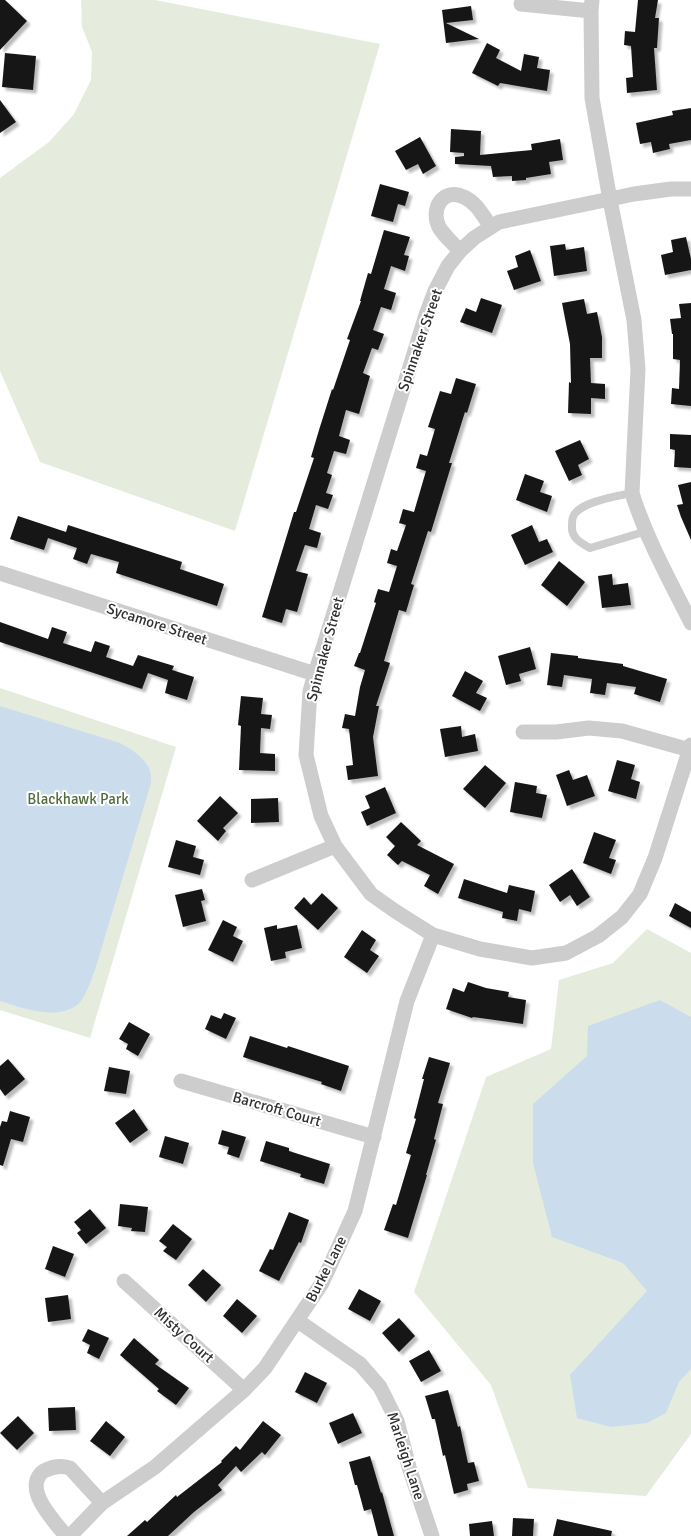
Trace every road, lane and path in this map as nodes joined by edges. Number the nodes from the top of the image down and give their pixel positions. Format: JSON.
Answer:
{"nodes":[{"id":1,"x":521,"y":4,"type":"dead end"},
{"id":2,"x":592,"y":5,"type":"edge"},
{"id":3,"x":691,"y":189,"type":"edge"},
{"id":4,"x":610,"y":200,"type":"junction"},
{"id":5,"x":491,"y":227,"type":"junction"},
{"id":6,"x":460,"y":251,"type":"junction"},
{"id":7,"x":632,"y":493,"type":"junction"},
{"id":8,"x":647,"y":531,"type":"junction"},
{"id":9,"x":0,"y":574,"type":"edge"},
{"id":10,"x":691,"y":623,"type":"edge"},
{"id":11,"x":315,"y":674,"type":"junction"},
{"id":12,"x":523,"y":732,"type":"dead end"},
{"id":13,"x":690,"y":748,"type":"edge"},
{"id":14,"x":334,"y":846,"type":"junction"},
{"id":15,"x":252,"y":880,"type":"dead end"},
{"id":16,"x":433,"y":935,"type":"junction"},
{"id":17,"x":181,"y":1081,"type":"dead end"},
{"id":18,"x":374,"y":1137,"type":"junction"},
{"id":19,"x":124,"y":1281,"type":"dead end"},
{"id":20,"x":298,"y":1320,"type":"junction"},
{"id":21,"x":244,"y":1390,"type":"junction"},
{"id":22,"x":102,"y":1503,"type":"junction"},
{"id":23,"x":66,"y":1536,"type":"edge"},
{"id":24,"x":70,"y":1536,"type":"edge"},
{"id":25,"x":432,"y":1536,"type":"edge"}],
"edges":[{"from":1,"to":2,"type":"street"},
{"from":2,"to":4,"type":"street"},
{"from":3,"to":4,"type":"street","name":"Spinnaker Street"},
{"from":4,"to":5,"type":"street","name":"Spinnaker Street"},
{"from":4,"to":7,"type":"street"},
{"from":5,"to":6,"type":"street","name":"Spinnaker Street"},
{"from":5,"to":6,"type":"street"},
{"from":6,"to":11,"type":"street","name":"Spinnaker Street"},
{"from":7,"to":8,"type":"street"},
{"from":7,"to":8,"type":"lane"},
{"from":8,"to":10,"type":"street"},
{"from":9,"to":11,"type":"street","name":"Sycamore Street"},
{"from":11,"to":14,"type":"street","name":"Spinnaker Street"},
{"from":12,"to":13,"type":"street"},
{"from":13,"to":16,"type":"street","name":"Spinnaker Street"},
{"from":14,"to":15,"type":"street"},
{"from":14,"to":16,"type":"street","name":"Spinnaker Street"},
{"from":16,"to":18,"type":"street","name":"Burke Lane"},
{"from":17,"to":18,"type":"street","name":"Barcroft Court"},
{"from":18,"to":20,"type":"street","name":"Burke Lane"},
{"from":19,"to":21,"type":"street","name":"Misty Court"},
{"from":20,"to":21,"type":"street","name":"Burke Lane"},
{"from":20,"to":25,"type":"street","name":"Marleigh Lane"},
{"from":21,"to":22,"type":"street","name":"Burke Lane"},
{"from":22,"to":23,"type":"street"},
{"from":22,"to":24,"type":"street","name":"Burke Lane"}]}
